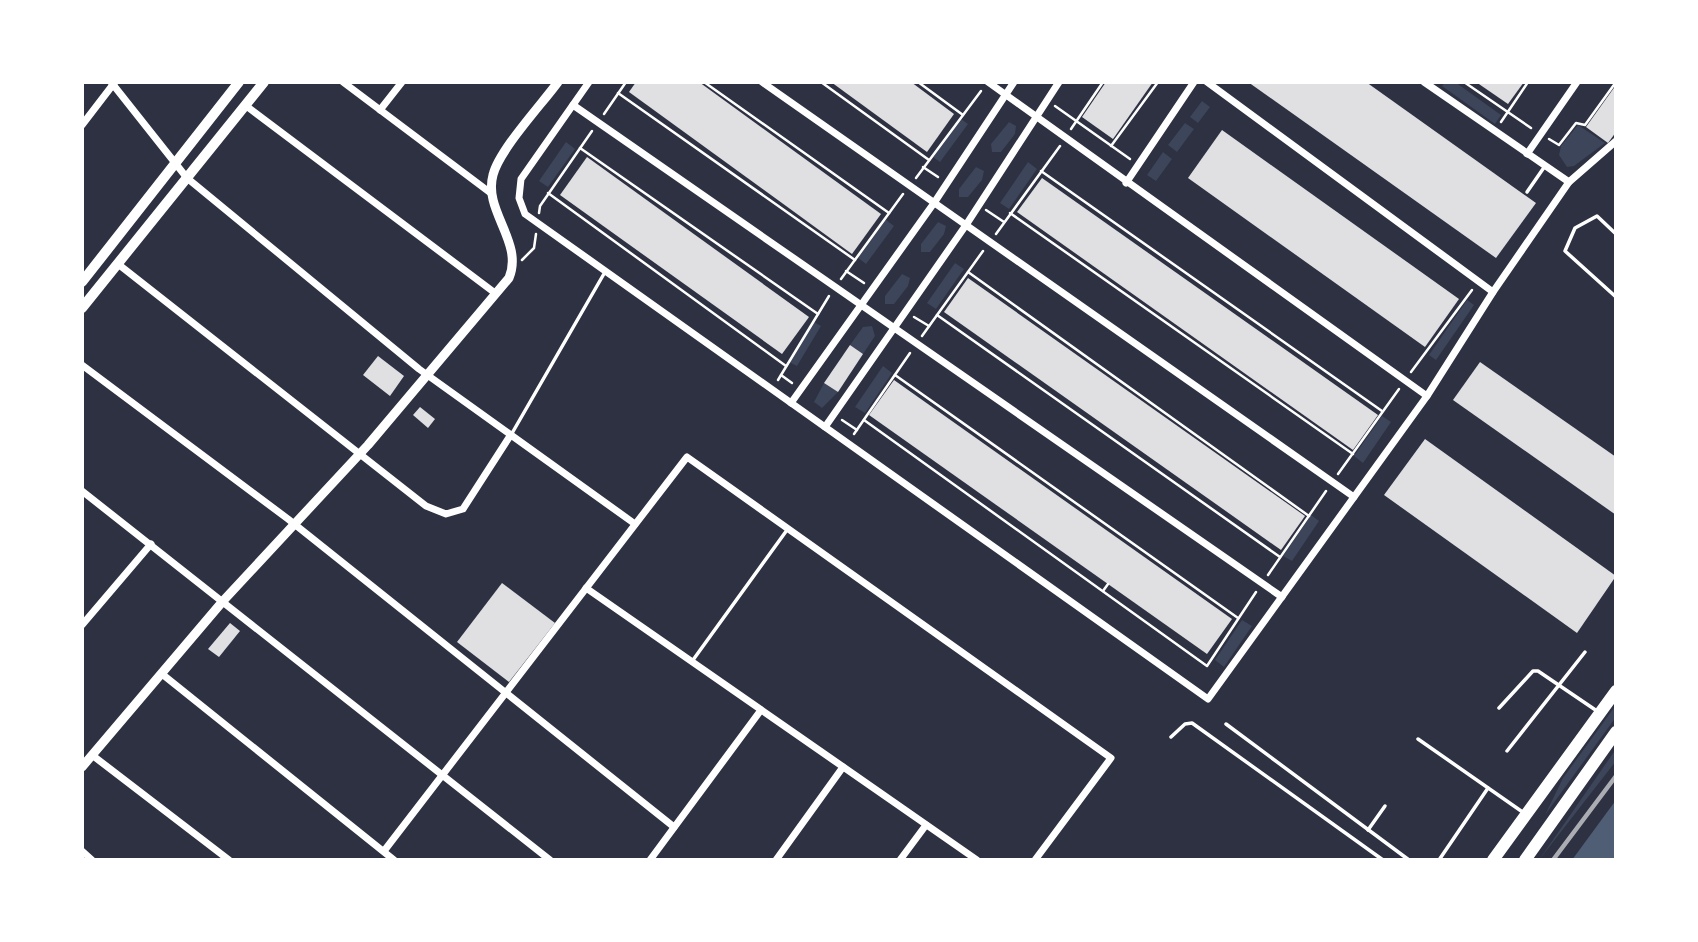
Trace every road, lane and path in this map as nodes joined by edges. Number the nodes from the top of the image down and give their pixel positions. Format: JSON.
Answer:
{"nodes":[{"id":1,"x":239,"y":82,"type":"edge"},
{"id":2,"x":264,"y":82,"type":"edge"},
{"id":3,"x":343,"y":82,"type":"edge"},
{"id":4,"x":402,"y":82,"type":"edge"},
{"id":5,"x":558,"y":82,"type":"edge"},
{"id":6,"x":589,"y":82,"type":"edge"},
{"id":7,"x":626,"y":82,"type":"edge"},
{"id":8,"x":704,"y":82,"type":"edge"},
{"id":9,"x":762,"y":82,"type":"edge"},
{"id":10,"x":918,"y":82,"type":"edge"},
{"id":11,"x":987,"y":82,"type":"edge"},
{"id":12,"x":1014,"y":82,"type":"edge"},
{"id":13,"x":1059,"y":82,"type":"edge"},
{"id":14,"x":1103,"y":82,"type":"edge"},
{"id":15,"x":1158,"y":82,"type":"edge"},
{"id":16,"x":1194,"y":82,"type":"edge"},
{"id":17,"x":1207,"y":82,"type":"edge"},
{"id":18,"x":1424,"y":82,"type":"edge"},
{"id":19,"x":1464,"y":82,"type":"edge"},
{"id":20,"x":1528,"y":82,"type":"edge"},
{"id":21,"x":1577,"y":82,"type":"edge"},
{"id":22,"x":1616,"y":82,"type":"edge"},
{"id":23,"x":113,"y":83,"type":"edge"},
{"id":24,"x":824,"y":83,"type":"edge"},
{"id":25,"x":618,"y":93,"type":"junction"},
{"id":26,"x":1004,"y":96,"type":"junction"},
{"id":27,"x":1047,"y":101,"type":"junction"},
{"id":28,"x":246,"y":105,"type":"junction"},
{"id":29,"x":573,"y":105,"type":"junction"},
{"id":30,"x":380,"y":110,"type":"junction"},
{"id":31,"x":1507,"y":112,"type":"junction"},
{"id":32,"x":963,"y":115,"type":"junction"},
{"id":33,"x":1035,"y":117,"type":"junction"},
{"id":34,"x":1076,"y":121,"type":"junction"},
{"id":35,"x":598,"y":122,"type":"junction"},
{"id":36,"x":82,"y":125,"type":"edge"},
{"id":37,"x":1495,"y":131,"type":"junction"},
{"id":38,"x":1541,"y":134,"type":"junction"},
{"id":39,"x":1066,"y":138,"type":"junction"},
{"id":40,"x":1616,"y":141,"type":"edge"},
{"id":41,"x":1111,"y":146,"type":"junction"},
{"id":42,"x":580,"y":148,"type":"junction"},
{"id":43,"x":1527,"y":154,"type":"junction"},
{"id":44,"x":929,"y":160,"type":"junction"},
{"id":45,"x":176,"y":164,"type":"junction"},
{"id":46,"x":1138,"y":166,"type":"junction"},
{"id":47,"x":1545,"y":166,"type":"junction"},
{"id":48,"x":923,"y":167,"type":"junction"},
{"id":49,"x":1041,"y":171,"type":"junction"},
{"id":50,"x":187,"y":177,"type":"junction"},
{"id":51,"x":1569,"y":182,"type":"junction"},
{"id":52,"x":947,"y":183,"type":"junction"},
{"id":53,"x":1126,"y":183,"type":"junction"},
{"id":54,"x":756,"y":184,"type":"dead end"},
{"id":55,"x":909,"y":186,"type":"junction"},
{"id":56,"x":753,"y":188,"type":"junction"},
{"id":57,"x":1527,"y":192,"type":"dead end"},
{"id":58,"x":548,"y":193,"type":"junction"},
{"id":59,"x":492,"y":194,"type":"junction"},
{"id":60,"x":934,"y":203,"type":"junction"},
{"id":61,"x":979,"y":205,"type":"junction"},
{"id":62,"x":889,"y":213,"type":"junction"},
{"id":63,"x":1010,"y":213,"type":"junction"},
{"id":64,"x":1004,"y":222,"type":"junction"},
{"id":65,"x":537,"y":223,"type":"junction"},
{"id":66,"x":966,"y":225,"type":"junction"},
{"id":67,"x":1616,"y":234,"type":"edge"},
{"id":68,"x":990,"y":241,"type":"junction"},
{"id":69,"x":716,"y":243,"type":"junction"},
{"id":70,"x":1145,"y":244,"type":"junction"},
{"id":71,"x":712,"y":248,"type":"dead end"},
{"id":72,"x":1141,"y":248,"type":"dead end"},
{"id":73,"x":855,"y":260,"type":"junction"},
{"id":74,"x":118,"y":264,"type":"junction"},
{"id":75,"x":513,"y":270,"type":"junction"},
{"id":76,"x":606,"y":271,"type":"junction"},
{"id":77,"x":846,"y":271,"type":"junction"},
{"id":78,"x":968,"y":272,"type":"junction"},
{"id":79,"x":1479,"y":281,"type":"junction"},
{"id":80,"x":82,"y":282,"type":"edge"},
{"id":81,"x":1117,"y":282,"type":"dead end"},
{"id":82,"x":685,"y":285,"type":"dead end"},
{"id":83,"x":835,"y":287,"type":"junction"},
{"id":84,"x":1114,"y":287,"type":"junction"},
{"id":85,"x":872,"y":289,"type":"junction"},
{"id":86,"x":682,"y":290,"type":"junction"},
{"id":87,"x":1493,"y":292,"type":"junction"},
{"id":88,"x":495,"y":293,"type":"junction"},
{"id":89,"x":1616,"y":297,"type":"edge"},
{"id":90,"x":861,"y":305,"type":"junction"},
{"id":91,"x":82,"y":309,"type":"edge"},
{"id":92,"x":906,"y":311,"type":"junction"},
{"id":93,"x":818,"y":314,"type":"junction"},
{"id":94,"x":937,"y":315,"type":"junction"},
{"id":95,"x":929,"y":326,"type":"junction"},
{"id":96,"x":894,"y":328,"type":"junction"},
{"id":97,"x":1280,"y":339,"type":"junction"},
{"id":98,"x":1277,"y":344,"type":"dead end"},
{"id":99,"x":916,"y":345,"type":"junction"},
{"id":100,"x":82,"y":365,"type":"edge"},
{"id":101,"x":786,"y":366,"type":"junction"},
{"id":102,"x":427,"y":374,"type":"junction"},
{"id":103,"x":781,"y":375,"type":"junction"},
{"id":104,"x":895,"y":375,"type":"junction"},
{"id":105,"x":1405,"y":380,"type":"junction"},
{"id":106,"x":1044,"y":383,"type":"dead end"},
{"id":107,"x":773,"y":388,"type":"junction"},
{"id":108,"x":1040,"y":388,"type":"junction"},
{"id":109,"x":801,"y":390,"type":"junction"},
{"id":110,"x":1427,"y":396,"type":"junction"},
{"id":111,"x":791,"y":403,"type":"junction"},
{"id":112,"x":1383,"y":411,"type":"junction"},
{"id":113,"x":834,"y":414,"type":"junction"},
{"id":114,"x":864,"y":420,"type":"junction"},
{"id":115,"x":825,"y":427,"type":"junction"},
{"id":116,"x":857,"y":430,"type":"junction"},
{"id":117,"x":510,"y":436,"type":"junction"},
{"id":118,"x":848,"y":443,"type":"junction"},
{"id":119,"x":360,"y":452,"type":"junction"},
{"id":120,"x":1353,"y":454,"type":"junction"},
{"id":121,"x":1182,"y":480,"type":"dead end"},
{"id":122,"x":1334,"y":481,"type":"junction"},
{"id":123,"x":1178,"y":485,"type":"junction"},
{"id":124,"x":972,"y":487,"type":"dead end"},
{"id":125,"x":82,"y":491,"type":"edge"},
{"id":126,"x":967,"y":494,"type":"junction"},
{"id":127,"x":1354,"y":497,"type":"junction"},
{"id":128,"x":1309,"y":516,"type":"junction"},
{"id":129,"x":635,"y":524,"type":"junction"},
{"id":130,"x":294,"y":525,"type":"junction"},
{"id":131,"x":788,"y":529,"type":"junction"},
{"id":132,"x":151,"y":544,"type":"junction"},
{"id":133,"x":1280,"y":557,"type":"junction"},
{"id":134,"x":1262,"y":583,"type":"junction"},
{"id":135,"x":1108,"y":584,"type":"dead end"},
{"id":136,"x":586,"y":588,"type":"junction"},
{"id":137,"x":1103,"y":591,"type":"junction"},
{"id":138,"x":1282,"y":597,"type":"junction"},
{"id":139,"x":223,"y":601,"type":"junction"},
{"id":140,"x":1238,"y":618,"type":"junction"},
{"id":141,"x":82,"y":625,"type":"edge"},
{"id":142,"x":1585,"y":652,"type":"dead end"},
{"id":143,"x":692,"y":662,"type":"junction"},
{"id":144,"x":162,"y":674,"type":"junction"},
{"id":145,"x":1559,"y":685,"type":"junction"},
{"id":146,"x":1616,"y":691,"type":"edge"},
{"id":147,"x":505,"y":693,"type":"junction"},
{"id":148,"x":1499,"y":708,"type":"dead end"},
{"id":149,"x":761,"y":710,"type":"junction"},
{"id":150,"x":1599,"y":713,"type":"junction"},
{"id":151,"x":1226,"y":724,"type":"dead end"},
{"id":152,"x":1616,"y":732,"type":"edge"},
{"id":153,"x":1171,"y":737,"type":"dead end"},
{"id":154,"x":1418,"y":740,"type":"dead end"},
{"id":155,"x":1507,"y":751,"type":"dead end"},
{"id":156,"x":92,"y":755,"type":"junction"},
{"id":157,"x":82,"y":767,"type":"edge"},
{"id":158,"x":843,"y":767,"type":"junction"},
{"id":159,"x":443,"y":774,"type":"junction"},
{"id":160,"x":1488,"y":788,"type":"junction"},
{"id":161,"x":1385,"y":806,"type":"dead end"},
{"id":162,"x":1526,"y":814,"type":"junction"},
{"id":163,"x":926,"y":825,"type":"junction"},
{"id":164,"x":674,"y":827,"type":"junction"},
{"id":165,"x":1368,"y":830,"type":"junction"},
{"id":166,"x":82,"y":851,"type":"edge"},
{"id":167,"x":384,"y":851,"type":"junction"},
{"id":168,"x":92,"y":860,"type":"edge"},
{"id":169,"x":229,"y":860,"type":"edge"},
{"id":170,"x":394,"y":860,"type":"edge"},
{"id":171,"x":550,"y":860,"type":"edge"},
{"id":172,"x":649,"y":860,"type":"edge"},
{"id":173,"x":776,"y":860,"type":"edge"},
{"id":174,"x":900,"y":860,"type":"edge"},
{"id":175,"x":976,"y":860,"type":"edge"},
{"id":176,"x":1035,"y":860,"type":"edge"},
{"id":177,"x":1383,"y":860,"type":"edge"},
{"id":178,"x":1409,"y":860,"type":"edge"},
{"id":179,"x":1438,"y":860,"type":"edge"},
{"id":180,"x":1493,"y":860,"type":"edge"},
{"id":181,"x":1505,"y":860,"type":"edge"},
{"id":182,"x":1525,"y":860,"type":"edge"}],
"edges":[{"from":1,"to":45,"type":"main road"},
{"from":2,"to":28,"type":"main road"},
{"from":3,"to":30,"type":"street"},
{"from":4,"to":30,"type":"street"},
{"from":5,"to":59,"type":"street"},
{"from":6,"to":29,"type":"street"},
{"from":7,"to":25,"type":"path"},
{"from":8,"to":62,"type":"path"},
{"from":9,"to":55,"type":"street"},
{"from":10,"to":32,"type":"path"},
{"from":11,"to":26,"type":"street"},
{"from":11,"to":32,"type":"path"},
{"from":12,"to":26,"type":"street"},
{"from":13,"to":27,"type":"street"},
{"from":14,"to":34,"type":"path"},
{"from":15,"to":41,"type":"path"},
{"from":16,"to":46,"type":"street"},
{"from":17,"to":79,"type":"street"},
{"from":18,"to":37,"type":"street"},
{"from":19,"to":31,"type":"path"},
{"from":20,"to":31,"type":"path"},
{"from":21,"to":38,"type":"street"},
{"from":22,"to":38,"type":"path"},
{"from":23,"to":36,"type":"street"},
{"from":23,"to":45,"type":"street"},
{"from":24,"to":44,"type":"path"},
{"from":25,"to":35,"type":"path"},
{"from":25,"to":56,"type":"path"},
{"from":26,"to":33,"type":"street"},
{"from":26,"to":52,"type":"street"},
{"from":27,"to":33,"type":"street"},
{"from":27,"to":34,"type":"path"},
{"from":28,"to":50,"type":"main road"},
{"from":28,"to":88,"type":"street"},
{"from":29,"to":35,"type":"street"},
{"from":29,"to":65,"type":"street"},
{"from":30,"to":59,"type":"street"},
{"from":31,"to":37,"type":"path"},
{"from":31,"to":38,"type":"path"},
{"from":32,"to":44,"type":"path"},
{"from":33,"to":39,"type":"street"},
{"from":33,"to":61,"type":"street"},
{"from":34,"to":39,"type":"path"},
{"from":34,"to":41,"type":"path"},
{"from":35,"to":42,"type":"path"},
{"from":35,"to":83,"type":"street"},
{"from":37,"to":43,"type":"street"},
{"from":38,"to":43,"type":"street"},
{"from":39,"to":49,"type":"path"},
{"from":39,"to":53,"type":"street"},
{"from":40,"to":51,"type":"street"},
{"from":41,"to":46,"type":"path"},
{"from":42,"to":58,"type":"path"},
{"from":42,"to":69,"type":"path"},
{"from":43,"to":47,"type":"street"},
{"from":44,"to":48,"type":"path"},
{"from":45,"to":50,"type":"street"},
{"from":45,"to":80,"type":"main road"},
{"from":46,"to":53,"type":"street"},
{"from":47,"to":51,"type":"street"},
{"from":47,"to":57,"type":"lane"},
{"from":48,"to":52,"type":"path"},
{"from":48,"to":55,"type":"path"},
{"from":49,"to":63,"type":"path"},
{"from":49,"to":70,"type":"path"},
{"from":50,"to":74,"type":"main road"},
{"from":50,"to":102,"type":"street"},
{"from":51,"to":87,"type":"street"},
{"from":52,"to":60,"type":"street"},
{"from":53,"to":105,"type":"street"},
{"from":54,"to":56,"type":"path"},
{"from":55,"to":60,"type":"street"},
{"from":55,"to":62,"type":"path"},
{"from":56,"to":73,"type":"path"},
{"from":58,"to":65,"type":"path"},
{"from":58,"to":86,"type":"path"},
{"from":59,"to":75,"type":"street"},
{"from":60,"to":66,"type":"street"},
{"from":60,"to":85,"type":"street"},
{"from":61,"to":64,"type":"path"},
{"from":61,"to":66,"type":"street"},
{"from":62,"to":73,"type":"path"},
{"from":63,"to":64,"type":"path"},
{"from":63,"to":84,"type":"path"},
{"from":64,"to":68,"type":"path"},
{"from":65,"to":75,"type":"path"},
{"from":65,"to":76,"type":"street"},
{"from":66,"to":68,"type":"street"},
{"from":66,"to":92,"type":"street"},
{"from":67,"to":89,"type":"lane"},
{"from":68,"to":78,"type":"path"},
{"from":68,"to":122,"type":"street"},
{"from":69,"to":71,"type":"path"},
{"from":69,"to":93,"type":"path"},
{"from":70,"to":72,"type":"path"},
{"from":70,"to":97,"type":"path"},
{"from":73,"to":77,"type":"path"},
{"from":74,"to":91,"type":"main road"},
{"from":74,"to":119,"type":"street"},
{"from":75,"to":88,"type":"street"},
{"from":76,"to":107,"type":"street"},
{"from":76,"to":117,"type":"lane"},
{"from":77,"to":83,"type":"path"},
{"from":77,"to":85,"type":"path"},
{"from":78,"to":94,"type":"path"},
{"from":78,"to":128,"type":"path"},
{"from":79,"to":87,"type":"street"},
{"from":79,"to":105,"type":"path"},
{"from":81,"to":84,"type":"path"},
{"from":82,"to":86,"type":"path"},
{"from":83,"to":90,"type":"street"},
{"from":83,"to":93,"type":"path"},
{"from":84,"to":120,"type":"path"},
{"from":85,"to":90,"type":"street"},
{"from":86,"to":101,"type":"path"},
{"from":87,"to":110,"type":"street"},
{"from":88,"to":102,"type":"street"},
{"from":90,"to":96,"type":"street"},
{"from":90,"to":109,"type":"street"},
{"from":92,"to":95,"type":"path"},
{"from":92,"to":96,"type":"street"},
{"from":93,"to":101,"type":"path"},
{"from":94,"to":95,"type":"path"},
{"from":94,"to":108,"type":"path"},
{"from":95,"to":99,"type":"path"},
{"from":96,"to":99,"type":"street"},
{"from":96,"to":113,"type":"street"},
{"from":97,"to":98,"type":"path"},
{"from":97,"to":112,"type":"path"},
{"from":99,"to":104,"type":"path"},
{"from":99,"to":134,"type":"street"},
{"from":100,"to":130,"type":"street"},
{"from":101,"to":103,"type":"path"},
{"from":102,"to":117,"type":"street"},
{"from":102,"to":119,"type":"street"},
{"from":103,"to":107,"type":"path"},
{"from":103,"to":109,"type":"path"},
{"from":104,"to":114,"type":"path"},
{"from":104,"to":140,"type":"path"},
{"from":105,"to":110,"type":"street"},
{"from":105,"to":112,"type":"path"},
{"from":106,"to":108,"type":"path"},
{"from":107,"to":111,"type":"street"},
{"from":108,"to":123,"type":"path"},
{"from":109,"to":111,"type":"street"},
{"from":110,"to":127,"type":"street"},
{"from":111,"to":115,"type":"street"},
{"from":112,"to":120,"type":"path"},
{"from":113,"to":115,"type":"street"},
{"from":113,"to":116,"type":"path"},
{"from":114,"to":116,"type":"path"},
{"from":114,"to":126,"type":"path"},
{"from":115,"to":118,"type":"street"},
{"from":116,"to":118,"type":"path"},
{"from":117,"to":119,"type":"street"},
{"from":117,"to":129,"type":"street"},
{"from":118,"to":138,"type":"street"},
{"from":119,"to":130,"type":"street"},
{"from":120,"to":122,"type":"path"},
{"from":121,"to":123,"type":"path"},
{"from":122,"to":127,"type":"street"},
{"from":122,"to":128,"type":"path"},
{"from":123,"to":133,"type":"path"},
{"from":124,"to":126,"type":"path"},
{"from":125,"to":132,"type":"street"},
{"from":126,"to":137,"type":"path"},
{"from":127,"to":138,"type":"street"},
{"from":128,"to":133,"type":"path"},
{"from":129,"to":131,"type":"street"},
{"from":129,"to":136,"type":"street"},
{"from":130,"to":139,"type":"street"},
{"from":130,"to":147,"type":"street"},
{"from":131,"to":143,"type":"lane"},
{"from":131,"to":176,"type":"street"},
{"from":132,"to":139,"type":"street"},
{"from":132,"to":141,"type":"street"},
{"from":133,"to":134,"type":"path"},
{"from":134,"to":138,"type":"street"},
{"from":134,"to":140,"type":"path"},
{"from":135,"to":137,"type":"path"},
{"from":136,"to":143,"type":"street"},
{"from":136,"to":147,"type":"street"},
{"from":137,"to":140,"type":"path"},
{"from":139,"to":144,"type":"street"},
{"from":139,"to":159,"type":"street"},
{"from":142,"to":145,"type":"lane"},
{"from":143,"to":149,"type":"street"},
{"from":144,"to":156,"type":"street"},
{"from":144,"to":167,"type":"street"},
{"from":145,"to":148,"type":"lane"},
{"from":145,"to":150,"type":"lane"},
{"from":145,"to":155,"type":"lane"},
{"from":146,"to":150,"type":"highway"},
{"from":147,"to":159,"type":"street"},
{"from":147,"to":164,"type":"street"},
{"from":149,"to":158,"type":"street"},
{"from":149,"to":164,"type":"street"},
{"from":150,"to":162,"type":"highway"},
{"from":151,"to":165,"type":"lane"},
{"from":152,"to":182,"type":"highway"},
{"from":153,"to":177,"type":"lane"},
{"from":154,"to":160,"type":"lane"},
{"from":156,"to":157,"type":"street"},
{"from":156,"to":169,"type":"street"},
{"from":158,"to":163,"type":"street"},
{"from":158,"to":173,"type":"street"},
{"from":159,"to":167,"type":"street"},
{"from":159,"to":171,"type":"street"},
{"from":160,"to":162,"type":"lane"},
{"from":160,"to":179,"type":"lane"},
{"from":161,"to":165,"type":"lane"},
{"from":162,"to":180,"type":"highway"},
{"from":162,"to":181,"type":"highway"},
{"from":163,"to":174,"type":"street"},
{"from":163,"to":175,"type":"street"},
{"from":164,"to":172,"type":"street"},
{"from":165,"to":178,"type":"lane"},
{"from":166,"to":168,"type":"street"},
{"from":167,"to":170,"type":"street"}]}
